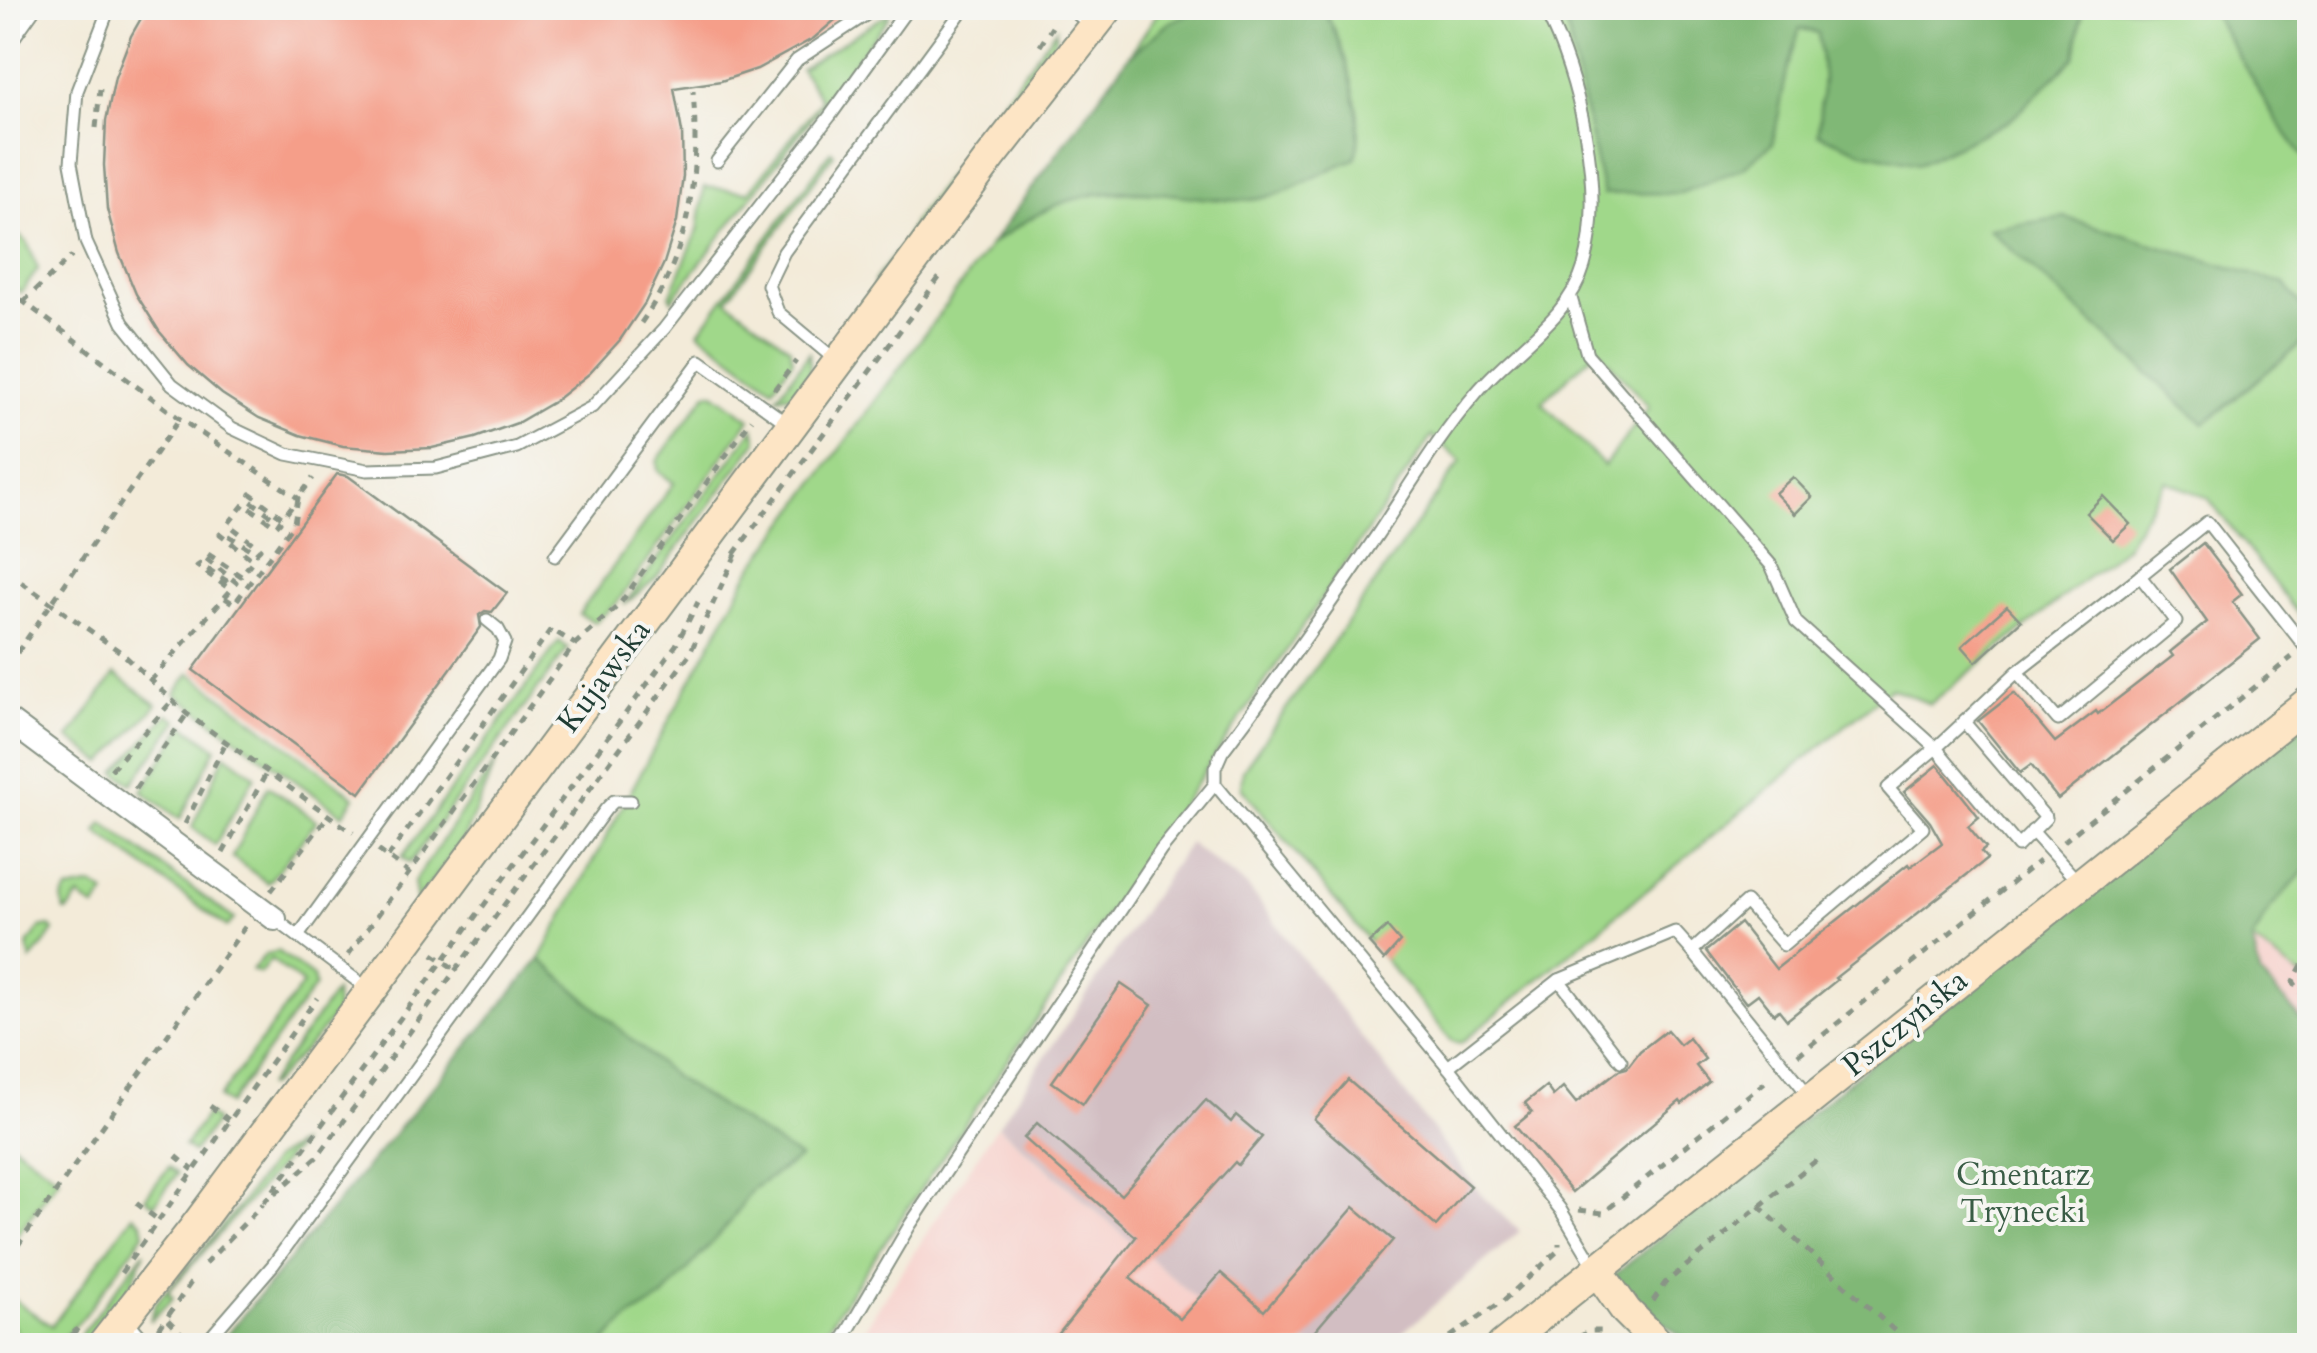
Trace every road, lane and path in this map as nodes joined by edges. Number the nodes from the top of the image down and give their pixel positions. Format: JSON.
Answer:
{"nodes":[{"id":1,"x":35,"y":8,"type":"edge"},
{"id":2,"x":109,"y":8,"type":"edge"},
{"id":3,"x":876,"y":8,"type":"edge"},
{"id":4,"x":908,"y":8,"type":"edge"},
{"id":5,"x":964,"y":8,"type":"edge"},
{"id":6,"x":1544,"y":8,"type":"edge"},
{"id":7,"x":1090,"y":14,"type":"edge"},
{"id":8,"x":8,"y":46,"type":"edge"},
{"id":9,"x":105,"y":74,"type":"dead end"},
{"id":10,"x":693,"y":91,"type":"dead end"},
{"id":11,"x":94,"y":138,"type":"dead end"},
{"id":12,"x":717,"y":161,"type":"dead end"},
{"id":13,"x":86,"y":242,"type":"junction"},
{"id":14,"x":8,"y":290,"type":"edge"},
{"id":15,"x":1571,"y":298,"type":"junction"},
{"id":16,"x":23,"y":302,"type":"junction"},
{"id":17,"x":635,"y":330,"type":"dead end"},
{"id":18,"x":838,"y":362,"type":"junction"},
{"id":19,"x":180,"y":419,"type":"junction"},
{"id":20,"x":791,"y":426,"type":"junction"},
{"id":21,"x":325,"y":462,"type":"junction"},
{"id":22,"x":298,"y":498,"type":"junction"},
{"id":23,"x":555,"y":556,"type":"dead end"},
{"id":24,"x":718,"y":571,"type":"dead end"},
{"id":25,"x":8,"y":574,"type":"edge"},
{"id":26,"x":2140,"y":576,"type":"junction"},
{"id":27,"x":225,"y":598,"type":"junction"},
{"id":28,"x":700,"y":598,"type":"dead end"},
{"id":29,"x":51,"y":603,"type":"junction"},
{"id":30,"x":487,"y":620,"type":"dead end"},
{"id":31,"x":575,"y":644,"type":"dead end"},
{"id":32,"x":2307,"y":650,"type":"edge"},
{"id":33,"x":122,"y":653,"type":"dead end"},
{"id":34,"x":8,"y":666,"type":"edge"},
{"id":35,"x":2017,"y":672,"type":"junction"},
{"id":36,"x":150,"y":681,"type":"dead end"},
{"id":37,"x":172,"y":701,"type":"dead end"},
{"id":38,"x":2310,"y":702,"type":"edge"},
{"id":39,"x":187,"y":714,"type":"dead end"},
{"id":40,"x":8,"y":720,"type":"edge"},
{"id":41,"x":1964,"y":722,"type":"junction"},
{"id":42,"x":226,"y":742,"type":"dead end"},
{"id":43,"x":1936,"y":748,"type":"junction"},
{"id":44,"x":267,"y":772,"type":"dead end"},
{"id":45,"x":1215,"y":784,"type":"junction"},
{"id":46,"x":98,"y":786,"type":"junction"},
{"id":47,"x":631,"y":801,"type":"dead end"},
{"id":48,"x":124,"y":806,"type":"junction"},
{"id":49,"x":328,"y":816,"type":"dead end"},
{"id":50,"x":2032,"y":831,"type":"junction"},
{"id":51,"x":174,"y":844,"type":"junction"},
{"id":52,"x":2051,"y":852,"type":"junction"},
{"id":53,"x":388,"y":857,"type":"dead end"},
{"id":54,"x":212,"y":872,"type":"junction"},
{"id":55,"x":409,"y":873,"type":"dead end"},
{"id":56,"x":2080,"y":884,"type":"junction"},
{"id":57,"x":268,"y":907,"type":"junction"},
{"id":58,"x":298,"y":936,"type":"junction"},
{"id":59,"x":2310,"y":951,"type":"edge"},
{"id":60,"x":1692,"y":952,"type":"junction"},
{"id":61,"x":348,"y":955,"type":"dead end"},
{"id":62,"x":1559,"y":980,"type":"junction"},
{"id":63,"x":370,"y":990,"type":"junction"},
{"id":64,"x":316,"y":998,"type":"dead end"},
{"id":65,"x":2310,"y":1006,"type":"edge"},
{"id":66,"x":1620,"y":1061,"type":"dead end"},
{"id":67,"x":1786,"y":1066,"type":"junction"},
{"id":68,"x":1448,"y":1067,"type":"junction"},
{"id":69,"x":1811,"y":1098,"type":"junction"},
{"id":70,"x":210,"y":1106,"type":"dead end"},
{"id":71,"x":229,"y":1120,"type":"junction"},
{"id":72,"x":176,"y":1156,"type":"dead end"},
{"id":73,"x":1818,"y":1159,"type":"dead end"},
{"id":74,"x":193,"y":1170,"type":"junction"},
{"id":75,"x":136,"y":1204,"type":"dead end"},
{"id":76,"x":264,"y":1204,"type":"junction"},
{"id":77,"x":1759,"y":1206,"type":"junction"},
{"id":78,"x":1577,"y":1210,"type":"dead end"},
{"id":79,"x":157,"y":1219,"type":"junction"},
{"id":80,"x":1560,"y":1238,"type":"dead end"},
{"id":81,"x":142,"y":1240,"type":"dead end"},
{"id":82,"x":8,"y":1259,"type":"edge"},
{"id":83,"x":1596,"y":1270,"type":"junction"},
{"id":84,"x":183,"y":1296,"type":"junction"},
{"id":85,"x":190,"y":1302,"type":"dead end"},
{"id":86,"x":1649,"y":1308,"type":"dead end"},
{"id":87,"x":125,"y":1318,"type":"junction"},
{"id":88,"x":168,"y":1320,"type":"junction"},
{"id":89,"x":8,"y":1329,"type":"edge"},
{"id":90,"x":1616,"y":1334,"type":"dead end"},
{"id":91,"x":148,"y":1344,"type":"edge"},
{"id":92,"x":18,"y":1346,"type":"edge"},
{"id":93,"x":102,"y":1346,"type":"edge"},
{"id":94,"x":194,"y":1346,"type":"edge"},
{"id":95,"x":203,"y":1346,"type":"edge"},
{"id":96,"x":839,"y":1346,"type":"edge"},
{"id":97,"x":1437,"y":1346,"type":"edge"},
{"id":98,"x":1502,"y":1346,"type":"edge"},
{"id":99,"x":1564,"y":1346,"type":"edge"},
{"id":100,"x":1661,"y":1346,"type":"edge"},
{"id":101,"x":1911,"y":1346,"type":"edge"}],
"edges":[{"from":1,"to":8,"type":"lane"},
{"from":2,"to":13,"type":"lane"},
{"from":3,"to":12,"type":"lane"},
{"from":4,"to":21,"type":"lane"},
{"from":5,"to":18,"type":"lane"},
{"from":6,"to":15,"type":"lane"},
{"from":7,"to":18,"type":"street","name":"Kujawska"},
{"from":9,"to":11,"type":"path"},
{"from":10,"to":17,"type":"path"},
{"from":13,"to":16,"type":"path"},
{"from":13,"to":21,"type":"lane"},
{"from":14,"to":16,"type":"path"},
{"from":15,"to":43,"type":"lane"},
{"from":15,"to":45,"type":"lane"},
{"from":16,"to":19,"type":"path"},
{"from":18,"to":20,"type":"street","name":"Kujawska"},
{"from":19,"to":22,"type":"path"},
{"from":19,"to":29,"type":"path"},
{"from":20,"to":23,"type":"lane"},
{"from":20,"to":63,"type":"street","name":"Kujawska"},
{"from":21,"to":22,"type":"path"},
{"from":22,"to":27,"type":"path"},
{"from":22,"to":27,"type":"path"},
{"from":24,"to":76,"type":"path"},
{"from":25,"to":29,"type":"path"},
{"from":26,"to":32,"type":"lane"},
{"from":26,"to":35,"type":"lane"},
{"from":26,"to":35,"type":"lane"},
{"from":27,"to":36,"type":"path"},
{"from":28,"to":76,"type":"path"},
{"from":29,"to":33,"type":"path"},
{"from":29,"to":34,"type":"path"},
{"from":30,"to":58,"type":"lane"},
{"from":31,"to":53,"type":"path"},
{"from":32,"to":52,"type":"path"},
{"from":35,"to":41,"type":"lane"},
{"from":37,"to":46,"type":"path"},
{"from":38,"to":56,"type":"street","name":"Pszczyńska"},
{"from":39,"to":48,"type":"path"},
{"from":40,"to":46,"type":"street"},
{"from":41,"to":43,"type":"lane"},
{"from":41,"to":50,"type":"lane"},
{"from":42,"to":51,"type":"path"},
{"from":43,"to":50,"type":"lane"},
{"from":43,"to":60,"type":"lane"},
{"from":44,"to":54,"type":"path"},
{"from":45,"to":68,"type":"lane"},
{"from":45,"to":96,"type":"lane"},
{"from":46,"to":48,"type":"street"},
{"from":47,"to":95,"type":"lane"},
{"from":48,"to":51,"type":"street"},
{"from":49,"to":57,"type":"path"},
{"from":50,"to":52,"type":"lane"},
{"from":51,"to":54,"type":"street"},
{"from":52,"to":56,"type":"lane"},
{"from":52,"to":67,"type":"path"},
{"from":54,"to":57,"type":"street"},
{"from":55,"to":61,"type":"path"},
{"from":56,"to":69,"type":"street","name":"Pszczyńska"},
{"from":57,"to":58,"type":"lane"},
{"from":57,"to":82,"type":"path"},
{"from":58,"to":63,"type":"lane"},
{"from":59,"to":65,"type":"path"},
{"from":60,"to":62,"type":"lane"},
{"from":60,"to":67,"type":"lane"},
{"from":62,"to":66,"type":"lane"},
{"from":62,"to":68,"type":"lane"},
{"from":63,"to":87,"type":"street","name":"Kujawska"},
{"from":64,"to":71,"type":"path"},
{"from":67,"to":69,"type":"lane"},
{"from":67,"to":78,"type":"path"},
{"from":68,"to":83,"type":"lane"},
{"from":69,"to":83,"type":"street","name":"Pszczyńska"},
{"from":70,"to":71,"type":"path"},
{"from":71,"to":74,"type":"path"},
{"from":72,"to":74,"type":"path"},
{"from":73,"to":77,"type":"path"},
{"from":74,"to":79,"type":"path"},
{"from":75,"to":79,"type":"path"},
{"from":76,"to":84,"type":"path"},
{"from":77,"to":86,"type":"path"},
{"from":77,"to":101,"type":"path"},
{"from":79,"to":81,"type":"path"},
{"from":80,"to":97,"type":"path"},
{"from":83,"to":98,"type":"street","name":"Pszczyńska"},
{"from":83,"to":100,"type":"street"},
{"from":84,"to":85,"type":"path"},
{"from":84,"to":88,"type":"path"},
{"from":87,"to":91,"type":"lane"},
{"from":87,"to":93,"type":"street","name":"Kujawska"},
{"from":88,"to":91,"type":"path"},
{"from":88,"to":94,"type":"path"},
{"from":89,"to":92,"type":"path"},
{"from":90,"to":99,"type":"path"}]}
